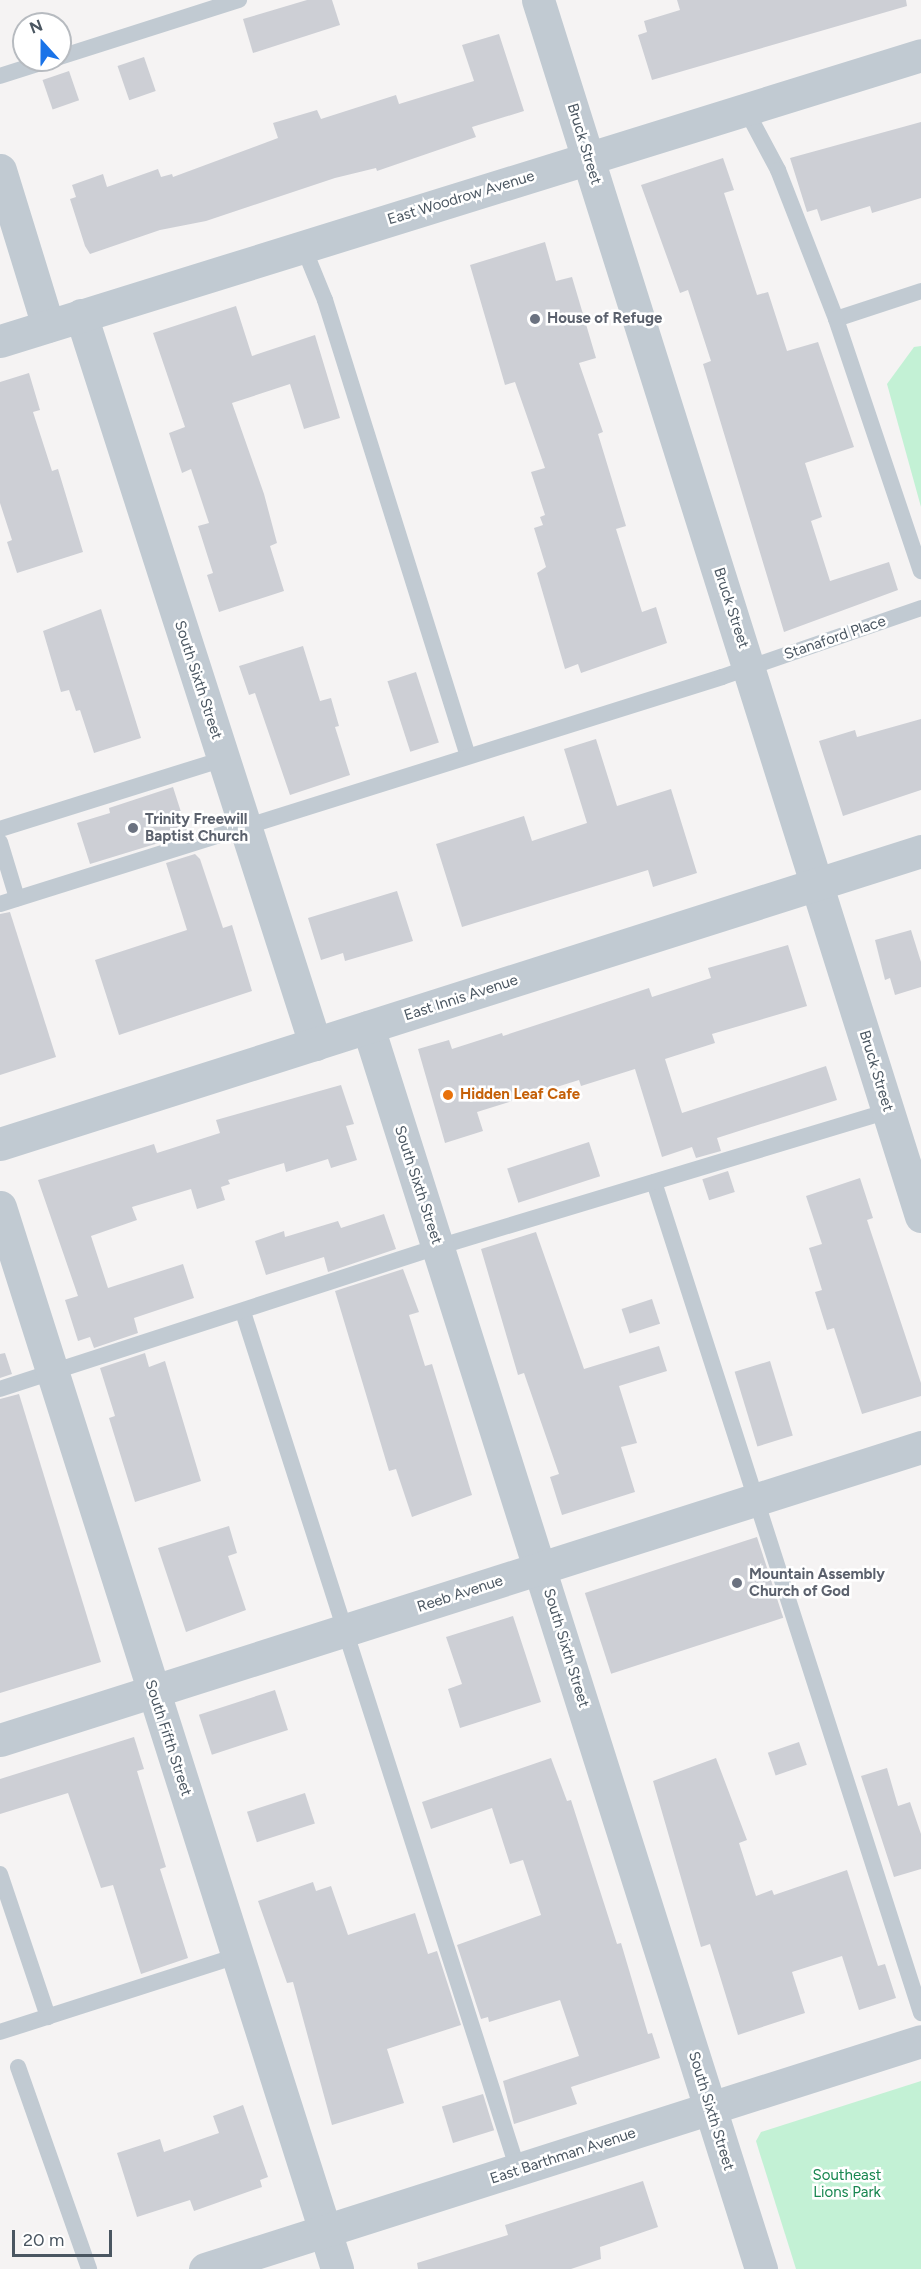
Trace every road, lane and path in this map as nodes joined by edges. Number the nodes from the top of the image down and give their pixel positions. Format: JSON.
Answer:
{"nodes":[{"id":1,"x":239,"y":0,"type":"edge"},
{"id":2,"x":538,"y":0,"type":"edge"},
{"id":3,"x":72,"y":53,"type":"edge"},
{"id":4,"x":921,"y":55,"type":"edge"},
{"id":5,"x":746,"y":110,"type":"junction"},
{"id":6,"x":588,"y":159,"type":"junction"},
{"id":7,"x":0,"y":170,"type":"edge"},
{"id":8,"x":303,"y":246,"type":"junction"},
{"id":9,"x":921,"y":291,"type":"edge"},
{"id":10,"x":81,"y":315,"type":"junction"},
{"id":11,"x":836,"y":319,"type":"junction"},
{"id":12,"x":48,"y":326,"type":"junction"},
{"id":13,"x":0,"y":341,"type":"edge"},
{"id":14,"x":921,"y":571,"type":"edge"},
{"id":15,"x":921,"y":608,"type":"edge"},
{"id":16,"x":750,"y":668,"type":"junction"},
{"id":17,"x":468,"y":756,"type":"junction"},
{"id":18,"x":223,"y":759,"type":"junction"},
{"id":19,"x":246,"y":828,"type":"junction"},
{"id":20,"x":0,"y":829,"type":"edge"},
{"id":21,"x":0,"y":842,"type":"edge"},
{"id":22,"x":921,"y":851,"type":"edge"},
{"id":23,"x":818,"y":884,"type":"junction"},
{"id":24,"x":17,"y":898,"type":"junction"},
{"id":25,"x":0,"y":904,"type":"edge"},
{"id":26,"x":368,"y":1027,"type":"junction"},
{"id":27,"x":315,"y":1044,"type":"junction"},
{"id":28,"x":888,"y":1111,"type":"junction"},
{"id":29,"x":0,"y":1144,"type":"edge"},
{"id":30,"x":912,"y":1155,"type":"edge"},
{"id":31,"x":654,"y":1182,"type":"junction"},
{"id":32,"x":0,"y":1207,"type":"edge"},
{"id":33,"x":921,"y":1216,"type":"edge"},
{"id":34,"x":438,"y":1247,"type":"junction"},
{"id":35,"x":243,"y":1312,"type":"junction"},
{"id":36,"x":52,"y":1372,"type":"junction"},
{"id":37,"x":0,"y":1389,"type":"edge"},
{"id":38,"x":921,"y":1448,"type":"edge"},
{"id":39,"x":756,"y":1500,"type":"junction"},
{"id":40,"x":541,"y":1568,"type":"junction"},
{"id":41,"x":347,"y":1630,"type":"junction"},
{"id":42,"x":153,"y":1691,"type":"junction"},
{"id":43,"x":0,"y":1740,"type":"edge"},
{"id":44,"x":0,"y":1874,"type":"edge"},
{"id":45,"x":237,"y":1956,"type":"junction"},
{"id":46,"x":921,"y":2013,"type":"edge"},
{"id":47,"x":48,"y":2017,"type":"junction"},
{"id":48,"x":0,"y":2032,"type":"edge"},
{"id":49,"x":921,"y":2041,"type":"edge"},
{"id":50,"x":18,"y":2067,"type":"dead end"},
{"id":51,"x":710,"y":2110,"type":"junction"},
{"id":52,"x":518,"y":2170,"type":"junction"},
{"id":53,"x":325,"y":2231,"type":"junction"},
{"id":54,"x":89,"y":2269,"type":"edge"},
{"id":55,"x":205,"y":2269,"type":"edge"},
{"id":56,"x":337,"y":2269,"type":"edge"},
{"id":57,"x":761,"y":2269,"type":"edge"}],
"edges":[{"from":1,"to":3,"type":"lane"},
{"from":2,"to":6,"type":"street","name":"Bruck Street"},
{"from":4,"to":5,"type":"street","name":"East Woodrow Avenue"},
{"from":5,"to":6,"type":"street","name":"East Woodrow Avenue"},
{"from":5,"to":11,"type":"lane"},
{"from":6,"to":8,"type":"street","name":"East Woodrow Avenue"},
{"from":6,"to":16,"type":"street","name":"Bruck Street"},
{"from":7,"to":12,"type":"street"},
{"from":8,"to":10,"type":"street","name":"East Woodrow Avenue"},
{"from":8,"to":17,"type":"lane"},
{"from":9,"to":11,"type":"lane"},
{"from":10,"to":12,"type":"street","name":"East Woodrow Avenue"},
{"from":10,"to":18,"type":"street","name":"South Sixth Street"},
{"from":11,"to":14,"type":"lane"},
{"from":12,"to":13,"type":"street","name":"East Woodrow Avenue"},
{"from":15,"to":16,"type":"lane","name":"Stanaford Place"},
{"from":16,"to":17,"type":"lane","name":"Stanaford Place"},
{"from":16,"to":23,"type":"street","name":"Bruck Street"},
{"from":17,"to":19,"type":"lane","name":"Stanaford Place"},
{"from":18,"to":19,"type":"street","name":"South Sixth Street"},
{"from":18,"to":20,"type":"lane"},
{"from":19,"to":24,"type":"lane","name":"Stanaford Place"},
{"from":19,"to":27,"type":"street","name":"South Sixth Street"},
{"from":21,"to":24,"type":"lane"},
{"from":22,"to":23,"type":"street","name":"East Innis Avenue"},
{"from":23,"to":26,"type":"street","name":"East Innis Avenue"},
{"from":23,"to":28,"type":"street","name":"Bruck Street"},
{"from":24,"to":25,"type":"lane","name":"Stanaford Place"},
{"from":26,"to":27,"type":"street","name":"East Innis Avenue"},
{"from":26,"to":34,"type":"street","name":"South Sixth Street"},
{"from":27,"to":29,"type":"street","name":"East Innis Avenue"},
{"from":28,"to":30,"type":"street","name":"Bruck Street"},
{"from":28,"to":31,"type":"lane"},
{"from":30,"to":33,"type":"street","name":"Bruck Street"},
{"from":31,"to":34,"type":"lane"},
{"from":31,"to":39,"type":"lane"},
{"from":32,"to":36,"type":"street","name":"South Fifth Street"},
{"from":34,"to":35,"type":"lane"},
{"from":34,"to":40,"type":"street","name":"South Sixth Street"},
{"from":35,"to":36,"type":"lane"},
{"from":35,"to":41,"type":"lane"},
{"from":36,"to":37,"type":"lane"},
{"from":36,"to":42,"type":"street","name":"South Fifth Street"},
{"from":38,"to":39,"type":"street","name":"Reeb Avenue"},
{"from":39,"to":40,"type":"street","name":"Reeb Avenue"},
{"from":39,"to":46,"type":"lane"},
{"from":40,"to":41,"type":"street","name":"Reeb Avenue"},
{"from":40,"to":51,"type":"street","name":"South Sixth Street"},
{"from":41,"to":42,"type":"street","name":"Reeb Avenue"},
{"from":41,"to":52,"type":"lane"},
{"from":42,"to":43,"type":"street","name":"Reeb Avenue"},
{"from":42,"to":45,"type":"street","name":"South Fifth Street"},
{"from":44,"to":47,"type":"lane"},
{"from":45,"to":47,"type":"lane"},
{"from":45,"to":53,"type":"street","name":"South Fifth Street"},
{"from":47,"to":48,"type":"lane"},
{"from":49,"to":51,"type":"street","name":"East Barthman Avenue"},
{"from":50,"to":54,"type":"lane"},
{"from":51,"to":52,"type":"street","name":"East Barthman Avenue"},
{"from":51,"to":57,"type":"street","name":"South Sixth Street"},
{"from":52,"to":53,"type":"street","name":"East Barthman Avenue"},
{"from":53,"to":55,"type":"street","name":"East Barthman Avenue"},
{"from":53,"to":56,"type":"street","name":"South Fifth Street"}]}
